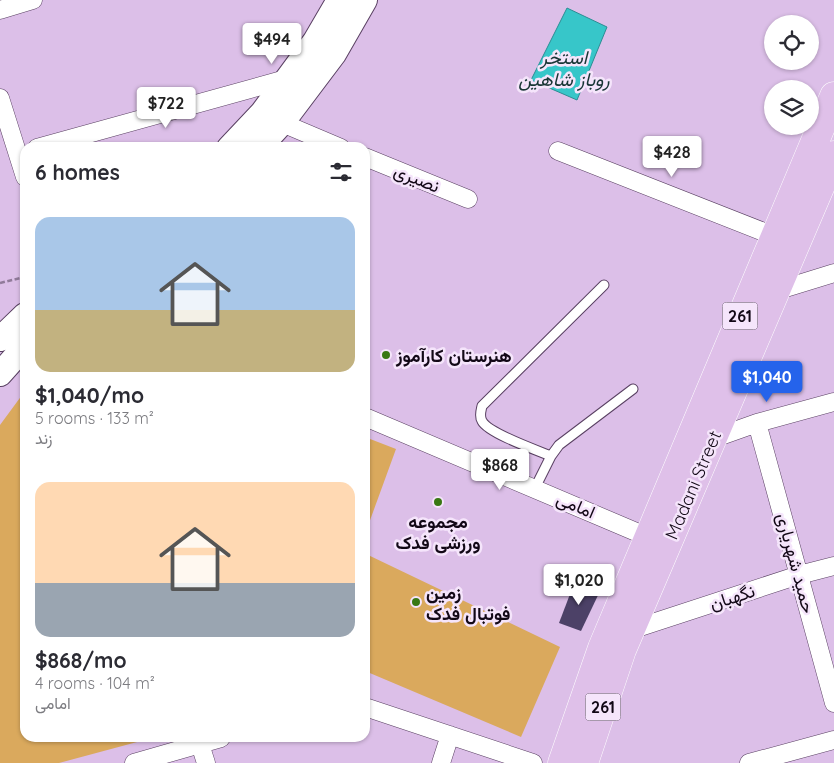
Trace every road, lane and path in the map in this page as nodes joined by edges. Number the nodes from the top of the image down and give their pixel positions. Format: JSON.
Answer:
{"nodes":[{"id":1,"x":33,"y":0,"type":"edge"},
{"id":2,"x":339,"y":0,"type":"edge"},
{"id":3,"x":365,"y":0,"type":"edge"},
{"id":4,"x":0,"y":10,"type":"edge"},
{"id":5,"x":286,"y":79,"type":"junction"},
{"id":6,"x":834,"y":96,"type":"edge"},
{"id":7,"x":0,"y":98,"type":"edge"},
{"id":8,"x":282,"y":123,"type":"junction"},
{"id":9,"x":59,"y":142,"type":"edge"},
{"id":10,"x":235,"y":142,"type":"edge"},
{"id":11,"x":265,"y":142,"type":"edge"},
{"id":12,"x":327,"y":142,"type":"edge"},
{"id":13,"x":20,"y":149,"type":"edge"},
{"id":14,"x":558,"y":151,"type":"dead end"},
{"id":15,"x":834,"y":155,"type":"edge"},
{"id":16,"x":370,"y":159,"type":"edge"},
{"id":17,"x":468,"y":199,"type":"dead end"},
{"id":18,"x":774,"y":236,"type":"junction"},
{"id":19,"x":834,"y":274,"type":"edge"},
{"id":20,"x":20,"y":278,"type":"edge"},
{"id":21,"x":0,"y":284,"type":"edge"},
{"id":22,"x":604,"y":285,"type":"dead end"},
{"id":23,"x":776,"y":291,"type":"junction"},
{"id":24,"x":20,"y":319,"type":"edge"},
{"id":25,"x":0,"y":339,"type":"edge"},
{"id":26,"x":20,"y":352,"type":"edge"},
{"id":27,"x":0,"y":374,"type":"edge"},
{"id":28,"x":633,"y":389,"type":"dead end"},
{"id":29,"x":834,"y":402,"type":"edge"},
{"id":30,"x":370,"y":419,"type":"edge"},
{"id":31,"x":757,"y":423,"type":"junction"},
{"id":32,"x":712,"y":439,"type":"junction"},
{"id":33,"x":551,"y":456,"type":"junction"},
{"id":34,"x":535,"y":488,"type":"junction"},
{"id":35,"x":657,"y":541,"type":"junction"},
{"id":36,"x":834,"y":566,"type":"edge"},
{"id":37,"x":799,"y":575,"type":"junction"},
{"id":38,"x":631,"y":630,"type":"junction"},
{"id":39,"x":834,"y":703,"type":"edge"},
{"id":40,"x":370,"y":709,"type":"edge"},
{"id":41,"x":450,"y":735,"type":"junction"},
{"id":42,"x":834,"y":740,"type":"edge"},
{"id":43,"x":207,"y":742,"type":"edge"},
{"id":44,"x":200,"y":744,"type":"junction"},
{"id":45,"x":134,"y":763,"type":"edge"},
{"id":46,"x":206,"y":763,"type":"edge"},
{"id":47,"x":441,"y":763,"type":"edge"},
{"id":48,"x":534,"y":763,"type":"edge"},
{"id":49,"x":562,"y":763,"type":"edge"},
{"id":50,"x":584,"y":763,"type":"edge"},
{"id":51,"x":749,"y":763,"type":"edge"}],
"edges":[{"from":1,"to":4,"type":"street"},
{"from":2,"to":5,"type":"main road"},
{"from":3,"to":8,"type":"main road"},
{"from":5,"to":9,"type":"street"},
{"from":5,"to":10,"type":"main road"},
{"from":6,"to":18,"type":"main road","number":"261"},
{"from":7,"to":13,"type":"street"},
{"from":8,"to":11,"type":"main road"},
{"from":8,"to":12,"type":"street"},
{"from":14,"to":18,"type":"street"},
{"from":15,"to":23,"type":"main road","name":"Madani Street","number":"261"},
{"from":16,"to":17,"type":"street","name":"نصیری"},
{"from":18,"to":35,"type":"main road","number":"261"},
{"from":19,"to":23,"type":"street"},
{"from":20,"to":21,"type":"path"},
{"from":22,"to":33,"type":"lane"},
{"from":23,"to":32,"type":"main road","name":"Madani Street","number":"261"},
{"from":24,"to":25,"type":"main road"},
{"from":26,"to":27,"type":"main road"},
{"from":28,"to":33,"type":"lane"},
{"from":29,"to":31,"type":"street"},
{"from":30,"to":34,"type":"street","name":"امامی"},
{"from":31,"to":32,"type":"street"},
{"from":31,"to":37,"type":"street","name":"حمید شهریاری"},
{"from":32,"to":35,"type":"main road","name":"Madani Street","number":"261"},
{"from":33,"to":34,"type":"lane"},
{"from":34,"to":35,"type":"street","name":"امامی"},
{"from":35,"to":38,"type":"main road","name":"Madani Street","number":"261"},
{"from":35,"to":49,"type":"main road","name":"Madani Street","number":"261"},
{"from":36,"to":37,"type":"street","name":"نگهبان"},
{"from":37,"to":38,"type":"street","name":"نگهبان"},
{"from":37,"to":39,"type":"street","name":"حمید شهریاری"},
{"from":38,"to":50,"type":"main road","name":"Madani Street","number":"261"},
{"from":40,"to":41,"type":"street"},
{"from":41,"to":47,"type":"street"},
{"from":41,"to":48,"type":"street"},
{"from":42,"to":51,"type":"street"},
{"from":43,"to":44,"type":"street"},
{"from":44,"to":45,"type":"street"},
{"from":44,"to":46,"type":"street"}]}
